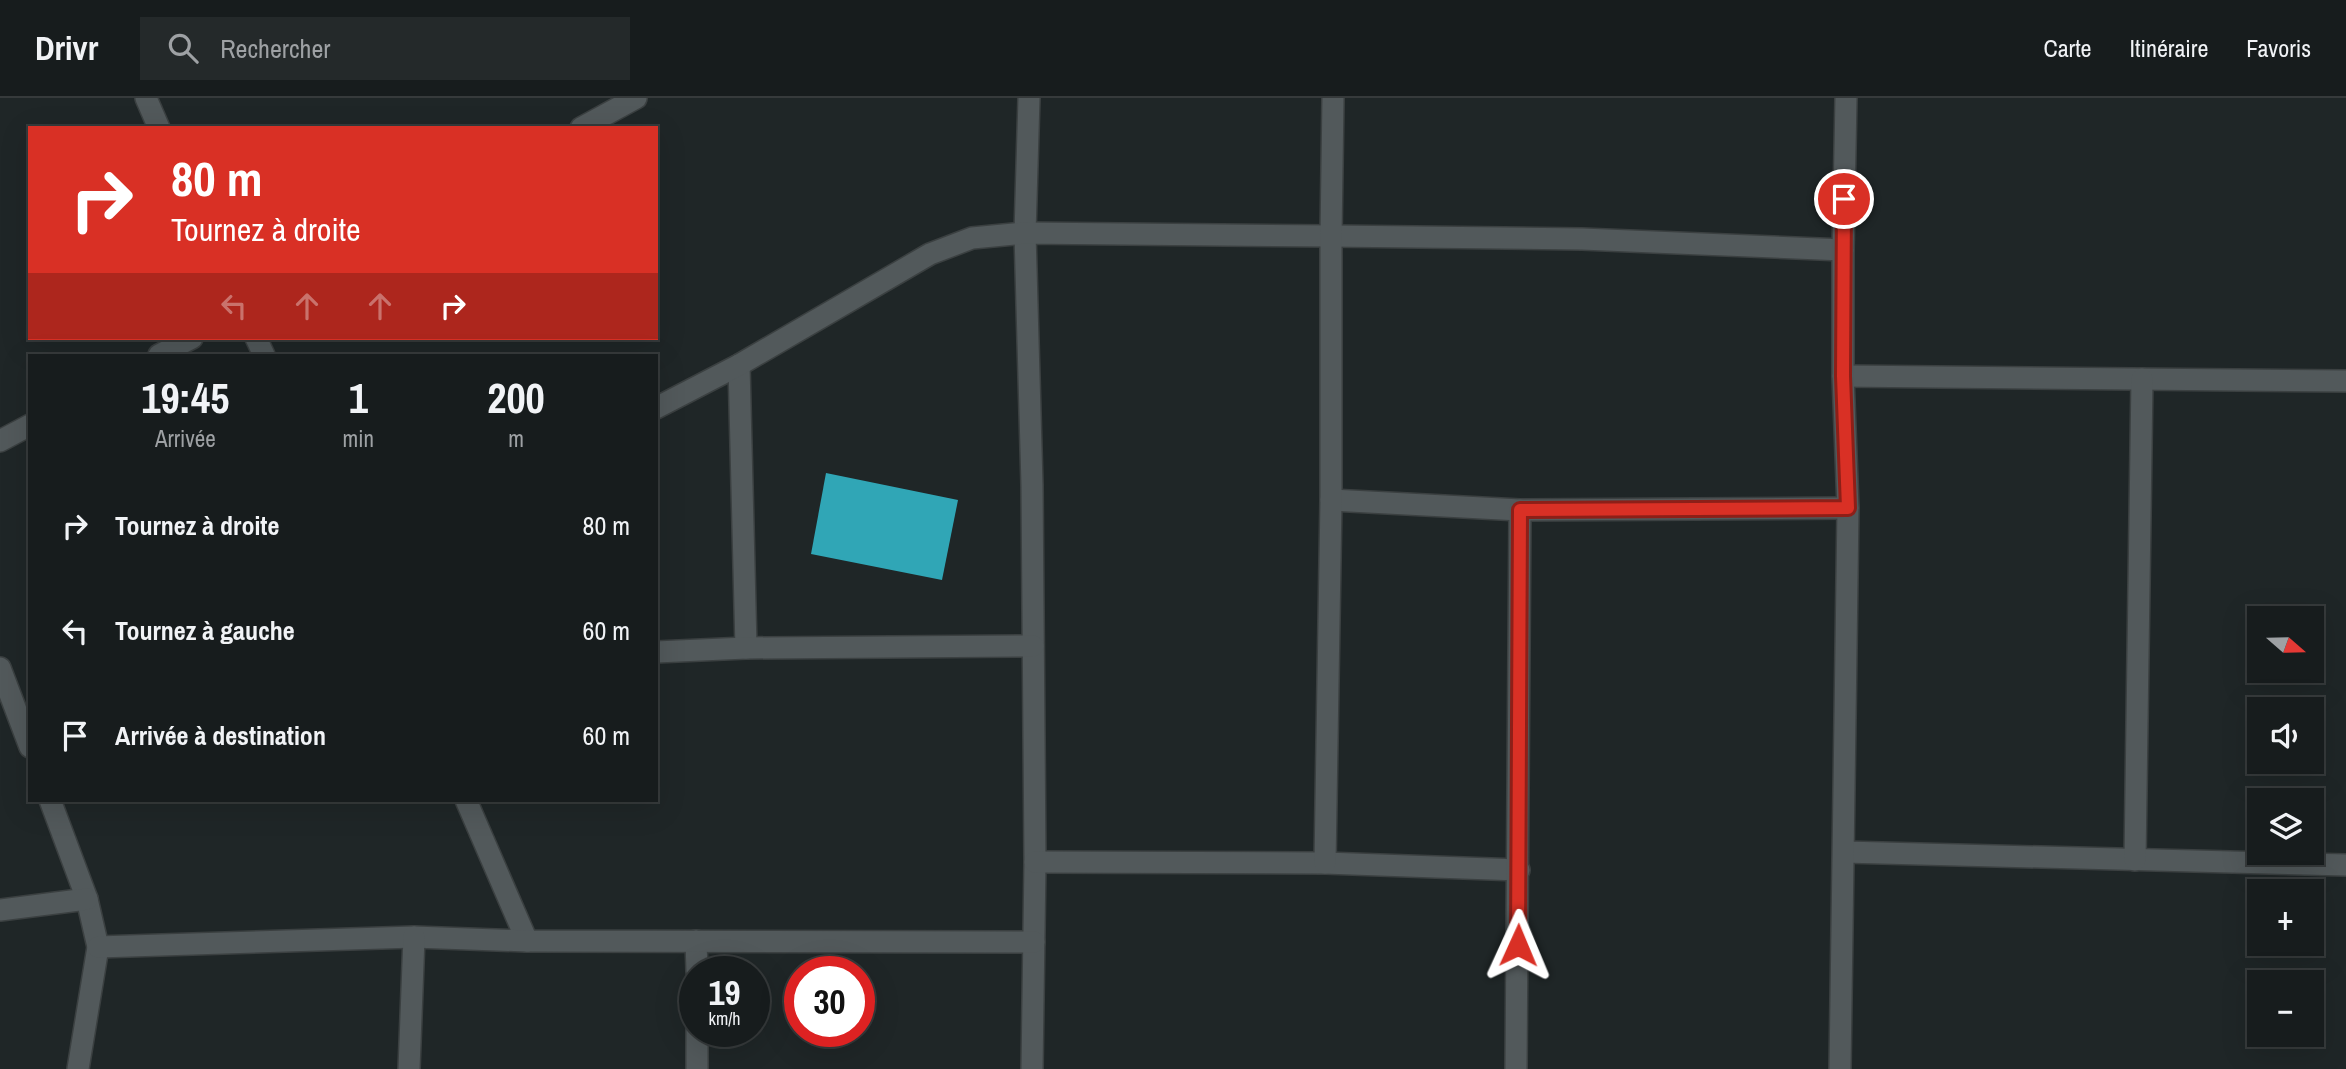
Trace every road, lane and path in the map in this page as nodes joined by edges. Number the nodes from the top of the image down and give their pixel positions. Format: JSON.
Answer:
{"nodes":[{"id":1,"x":146,"y":98,"type":"edge"},
{"id":2,"x":636,"y":98,"type":"edge"},
{"id":3,"x":1028,"y":98,"type":"edge"},
{"id":4,"x":1333,"y":98,"type":"edge"},
{"id":5,"x":1846,"y":98,"type":"edge"},
{"id":6,"x":158,"y":126,"type":"edge"},
{"id":7,"x":585,"y":126,"type":"edge"},
{"id":8,"x":1025,"y":233,"type":"junction"},
{"id":9,"x":1331,"y":236,"type":"junction"},
{"id":10,"x":1843,"y":250,"type":"junction"},
{"id":11,"x":188,"y":340,"type":"edge"},
{"id":12,"x":161,"y":354,"type":"edge"},
{"id":13,"x":738,"y":365,"type":"junction"},
{"id":14,"x":1843,"y":376,"type":"junction"},
{"id":15,"x":2142,"y":379,"type":"junction"},
{"id":16,"x":2346,"y":381,"type":"edge"},
{"id":17,"x":658,"y":407,"type":"edge"},
{"id":18,"x":28,"y":426,"type":"edge"},
{"id":19,"x":0,"y":441,"type":"edge"},
{"id":20,"x":1331,"y":500,"type":"junction"},
{"id":21,"x":1848,"y":508,"type":"junction"},
{"id":22,"x":1520,"y":510,"type":"junction"},
{"id":23,"x":1033,"y":646,"type":"junction"},
{"id":24,"x":746,"y":648,"type":"junction"},
{"id":25,"x":658,"y":652,"type":"edge"},
{"id":26,"x":0,"y":668,"type":"edge"},
{"id":27,"x":28,"y":742,"type":"edge"},
{"id":28,"x":51,"y":802,"type":"edge"},
{"id":29,"x":467,"y":802,"type":"edge"},
{"id":30,"x":1844,"y":852,"type":"junction"},
{"id":31,"x":2135,"y":860,"type":"junction"},
{"id":32,"x":1035,"y":862,"type":"junction"},
{"id":33,"x":1325,"y":863,"type":"junction"},
{"id":34,"x":2346,"y":865,"type":"edge"},
{"id":35,"x":1519,"y":870,"type":"junction"},
{"id":36,"x":87,"y":899,"type":"junction"},
{"id":37,"x":0,"y":910,"type":"edge"},
{"id":38,"x":414,"y":937,"type":"junction"},
{"id":39,"x":696,"y":941,"type":"junction"},
{"id":40,"x":527,"y":942,"type":"junction"},
{"id":41,"x":1034,"y":942,"type":"junction"},
{"id":42,"x":98,"y":947,"type":"junction"},
{"id":43,"x":696,"y":956,"type":"edge"},
{"id":44,"x":697,"y":1047,"type":"edge"},
{"id":45,"x":78,"y":1069,"type":"edge"},
{"id":46,"x":409,"y":1069,"type":"edge"},
{"id":47,"x":697,"y":1069,"type":"edge"},
{"id":48,"x":1032,"y":1069,"type":"edge"},
{"id":49,"x":1516,"y":1069,"type":"edge"},
{"id":50,"x":1840,"y":1069,"type":"edge"}],
"edges":[{"from":1,"to":6,"type":"street"},
{"from":2,"to":7,"type":"street"},
{"from":3,"to":8,"type":"street"},
{"from":4,"to":9,"type":"street"},
{"from":5,"to":10,"type":"street"},
{"from":8,"to":9,"type":"street"},
{"from":8,"to":13,"type":"street"},
{"from":8,"to":23,"type":"street"},
{"from":9,"to":10,"type":"street"},
{"from":9,"to":20,"type":"street"},
{"from":10,"to":14,"type":"street"},
{"from":11,"to":12,"type":"street"},
{"from":13,"to":17,"type":"street"},
{"from":13,"to":24,"type":"street"},
{"from":14,"to":15,"type":"street"},
{"from":14,"to":21,"type":"street"},
{"from":15,"to":16,"type":"street"},
{"from":15,"to":31,"type":"street"},
{"from":18,"to":19,"type":"street"},
{"from":20,"to":22,"type":"street"},
{"from":20,"to":33,"type":"street"},
{"from":21,"to":22,"type":"street"},
{"from":21,"to":30,"type":"street"},
{"from":22,"to":35,"type":"street"},
{"from":23,"to":24,"type":"street"},
{"from":23,"to":32,"type":"street"},
{"from":24,"to":25,"type":"street"},
{"from":26,"to":27,"type":"street"},
{"from":28,"to":36,"type":"street"},
{"from":29,"to":40,"type":"street"},
{"from":30,"to":31,"type":"street"},
{"from":30,"to":50,"type":"street"},
{"from":31,"to":34,"type":"street"},
{"from":32,"to":33,"type":"street"},
{"from":32,"to":41,"type":"street"},
{"from":33,"to":35,"type":"street"},
{"from":35,"to":49,"type":"street"},
{"from":36,"to":37,"type":"street"},
{"from":36,"to":42,"type":"street"},
{"from":38,"to":40,"type":"street"},
{"from":38,"to":42,"type":"street"},
{"from":38,"to":46,"type":"street"},
{"from":39,"to":40,"type":"street"},
{"from":39,"to":41,"type":"street"},
{"from":39,"to":43,"type":"street"},
{"from":41,"to":48,"type":"street"},
{"from":42,"to":45,"type":"street"},
{"from":44,"to":47,"type":"street"}]}
